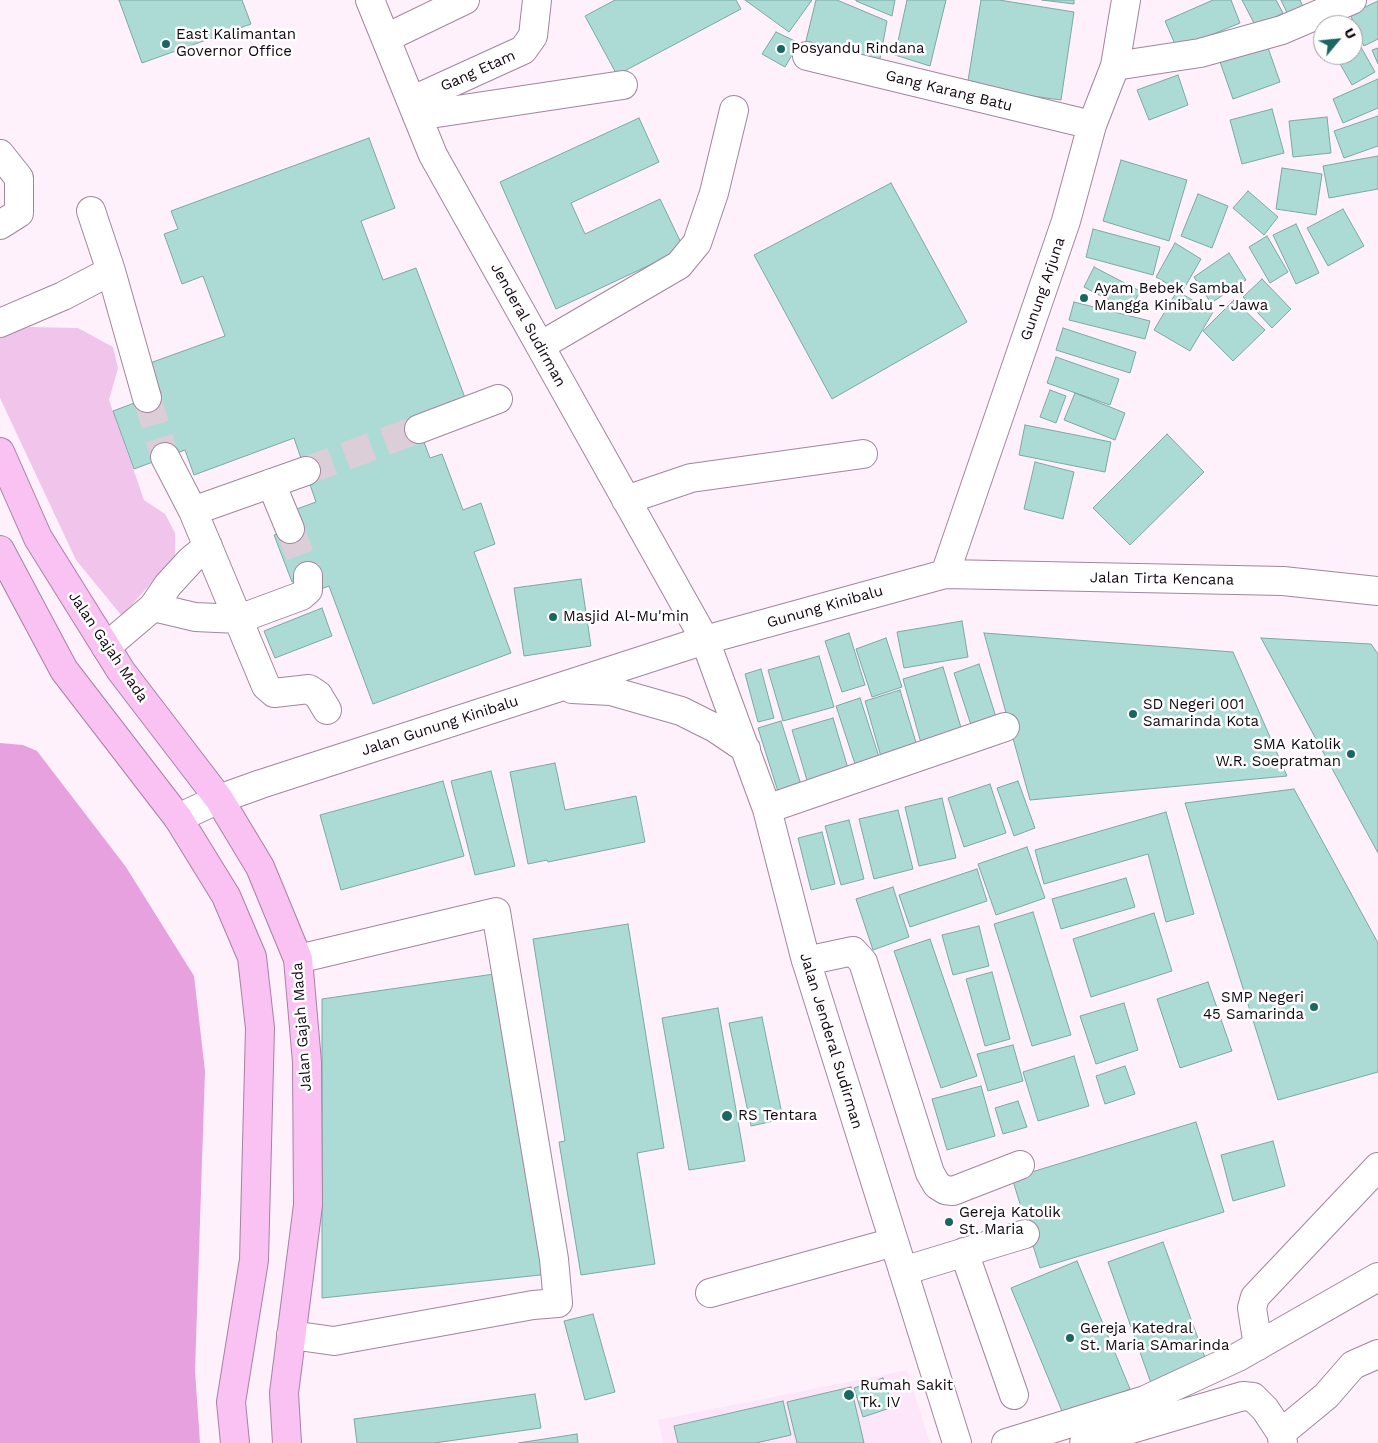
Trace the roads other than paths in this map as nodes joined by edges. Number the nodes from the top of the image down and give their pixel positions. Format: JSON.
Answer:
{"nodes":[{"id":1,"x":370,"y":0,"type":"edge"},
{"id":2,"x":465,"y":0,"type":"edge"},
{"id":3,"x":537,"y":0,"type":"edge"},
{"id":4,"x":1126,"y":0,"type":"edge"},
{"id":5,"x":1352,"y":0,"type":"edge"},
{"id":6,"x":386,"y":38,"type":"junction"},
{"id":7,"x":806,"y":56,"type":"dead end"},
{"id":8,"x":1115,"y":66,"type":"junction"},
{"id":9,"x":623,"y":85,"type":"dead end"},
{"id":10,"x":414,"y":108,"type":"junction"},
{"id":11,"x":734,"y":110,"type":"dead end"},
{"id":12,"x":1092,"y":125,"type":"junction"},
{"id":13,"x":0,"y":154,"type":"edge"},
{"id":14,"x":91,"y":211,"type":"dead end"},
{"id":15,"x":0,"y":225,"type":"edge"},
{"id":16,"x":111,"y":271,"type":"junction"},
{"id":17,"x":0,"y":323,"type":"edge"},
{"id":18,"x":540,"y":346,"type":"junction"},
{"id":19,"x":147,"y":398,"type":"tunnel mouth"},
{"id":20,"x":498,"y":399,"type":"dead end"},
{"id":21,"x":419,"y":429,"type":"tunnel mouth"},
{"id":22,"x":0,"y":452,"type":"edge"},
{"id":23,"x":863,"y":454,"type":"dead end"},
{"id":24,"x":165,"y":457,"type":"tunnel mouth"},
{"id":25,"x":306,"y":471,"type":"tunnel mouth"},
{"id":26,"x":270,"y":483,"type":"junction"},
{"id":27,"x":626,"y":500,"type":"junction"},
{"id":28,"x":193,"y":511,"type":"junction"},
{"id":29,"x":290,"y":529,"type":"tunnel mouth"},
{"id":30,"x":208,"y":546,"type":"junction"},
{"id":31,"x":0,"y":550,"type":"edge"},
{"id":32,"x":945,"y":574,"type":"junction"},
{"id":33,"x":308,"y":576,"type":"tunnel mouth"},
{"id":34,"x":1378,"y":591,"type":"edge"},
{"id":35,"x":154,"y":606,"type":"junction"},
{"id":36,"x":239,"y":619,"type":"junction"},
{"id":37,"x":704,"y":640,"type":"junction"},
{"id":38,"x":106,"y":647,"type":"junction"},
{"id":39,"x":558,"y":688,"type":"junction"},
{"id":40,"x":327,"y":710,"type":"dead end"},
{"id":41,"x":1005,"y":727,"type":"dead end"},
{"id":42,"x":746,"y":749,"type":"junction"},
{"id":43,"x":220,"y":799,"type":"junction"},
{"id":44,"x":767,"y":809,"type":"junction"},
{"id":45,"x":178,"y":818,"type":"junction"},
{"id":46,"x":298,"y":959,"type":"junction"},
{"id":47,"x":806,"y":961,"type":"junction"},
{"id":48,"x":1020,"y":1164,"type":"dead end"},
{"id":49,"x":1378,"y":1167,"type":"edge"},
{"id":50,"x":1025,"y":1234,"type":"dead end"},
{"id":51,"x":894,"y":1242,"type":"junction"},
{"id":52,"x":964,"y":1252,"type":"junction"},
{"id":53,"x":903,"y":1271,"type":"junction"},
{"id":54,"x":1378,"y":1277,"type":"edge"},
{"id":55,"x":710,"y":1293,"type":"dead end"},
{"id":56,"x":290,"y":1335,"type":"junction"},
{"id":57,"x":1258,"y":1346,"type":"junction"},
{"id":58,"x":1378,"y":1354,"type":"edge"},
{"id":59,"x":1014,"y":1395,"type":"dead end"},
{"id":60,"x":1282,"y":1438,"type":"edge"},
{"id":61,"x":235,"y":1443,"type":"edge"},
{"id":62,"x":287,"y":1443,"type":"edge"},
{"id":63,"x":958,"y":1443,"type":"edge"},
{"id":64,"x":1006,"y":1443,"type":"edge"},
{"id":65,"x":1084,"y":1443,"type":"edge"}],
"edges":[{"from":1,"to":6,"type":"street","name":"Jenderal Sudirman"},
{"from":2,"to":6,"type":"street"},
{"from":3,"to":10,"type":"street","name":"Gang Etam"},
{"from":4,"to":8,"type":"street","name":"Gunung Arjuna"},
{"from":5,"to":8,"type":"street"},
{"from":6,"to":10,"type":"street","name":"Jenderal Sudirman"},
{"from":7,"to":12,"type":"street","name":"Gang Karang Batu"},
{"from":8,"to":12,"type":"street","name":"Gunung Arjuna"},
{"from":9,"to":10,"type":"street"},
{"from":10,"to":18,"type":"street","name":"Jenderal Sudirman"},
{"from":11,"to":18,"type":"street"},
{"from":12,"to":32,"type":"street","name":"Gunung Arjuna"},
{"from":13,"to":15,"type":"street"},
{"from":14,"to":16,"type":"street"},
{"from":16,"to":17,"type":"street"},
{"from":16,"to":19,"type":"street"},
{"from":18,"to":27,"type":"street","name":"Jenderal Sudirman"},
{"from":20,"to":21,"type":"street"},
{"from":22,"to":38,"type":"highway","name":"Jalan Gajah Mada"},
{"from":23,"to":27,"type":"street"},
{"from":24,"to":28,"type":"street"},
{"from":25,"to":26,"type":"street"},
{"from":26,"to":28,"type":"street"},
{"from":26,"to":29,"type":"street"},
{"from":27,"to":37,"type":"street","name":"Jenderal Sudirman"},
{"from":28,"to":30,"type":"street"},
{"from":30,"to":35,"type":"street"},
{"from":30,"to":36,"type":"street"},
{"from":31,"to":45,"type":"highway"},
{"from":32,"to":34,"type":"street","name":"Jalan Tirta Kencana"},
{"from":32,"to":37,"type":"street","name":"Gunung Kinibalu"},
{"from":33,"to":36,"type":"street"},
{"from":35,"to":36,"type":"street"},
{"from":35,"to":38,"type":"street"},
{"from":36,"to":40,"type":"street"},
{"from":37,"to":39,"type":"street","name":"Jalan Gunung Kinibalu"},
{"from":37,"to":42,"type":"street","name":"Jalan Jenderal Sudirman"},
{"from":38,"to":43,"type":"highway","name":"Jalan Gajah Mada"},
{"from":39,"to":42,"type":"street"},
{"from":39,"to":43,"type":"street","name":"Jalan Gunung Kinibalu"},
{"from":41,"to":44,"type":"street"},
{"from":42,"to":44,"type":"street","name":"Jalan Jenderal Sudirman"},
{"from":43,"to":45,"type":"street","name":"Jalan Gunung Kinibalu"},
{"from":43,"to":46,"type":"highway","name":"Jalan Gajah Mada"},
{"from":44,"to":47,"type":"street","name":"Jalan Jenderal Sudirman"},
{"from":45,"to":61,"type":"highway"},
{"from":46,"to":56,"type":"highway","name":"Jalan Gajah Mada"},
{"from":46,"to":56,"type":"street"},
{"from":47,"to":48,"type":"street"},
{"from":47,"to":51,"type":"street","name":"Jalan Jenderal Sudirman"},
{"from":49,"to":57,"type":"street"},
{"from":50,"to":52,"type":"street"},
{"from":51,"to":53,"type":"street","name":"Jalan Jenderal Sudirman"},
{"from":51,"to":55,"type":"street"},
{"from":52,"to":53,"type":"street"},
{"from":52,"to":59,"type":"street"},
{"from":53,"to":63,"type":"street","name":"Jalan Jenderal Sudirman"},
{"from":54,"to":57,"type":"street"},
{"from":56,"to":62,"type":"highway","name":"Jalan Gajah Mada"},
{"from":57,"to":64,"type":"street"},
{"from":58,"to":60,"type":"street"},
{"from":60,"to":65,"type":"street"}]}
